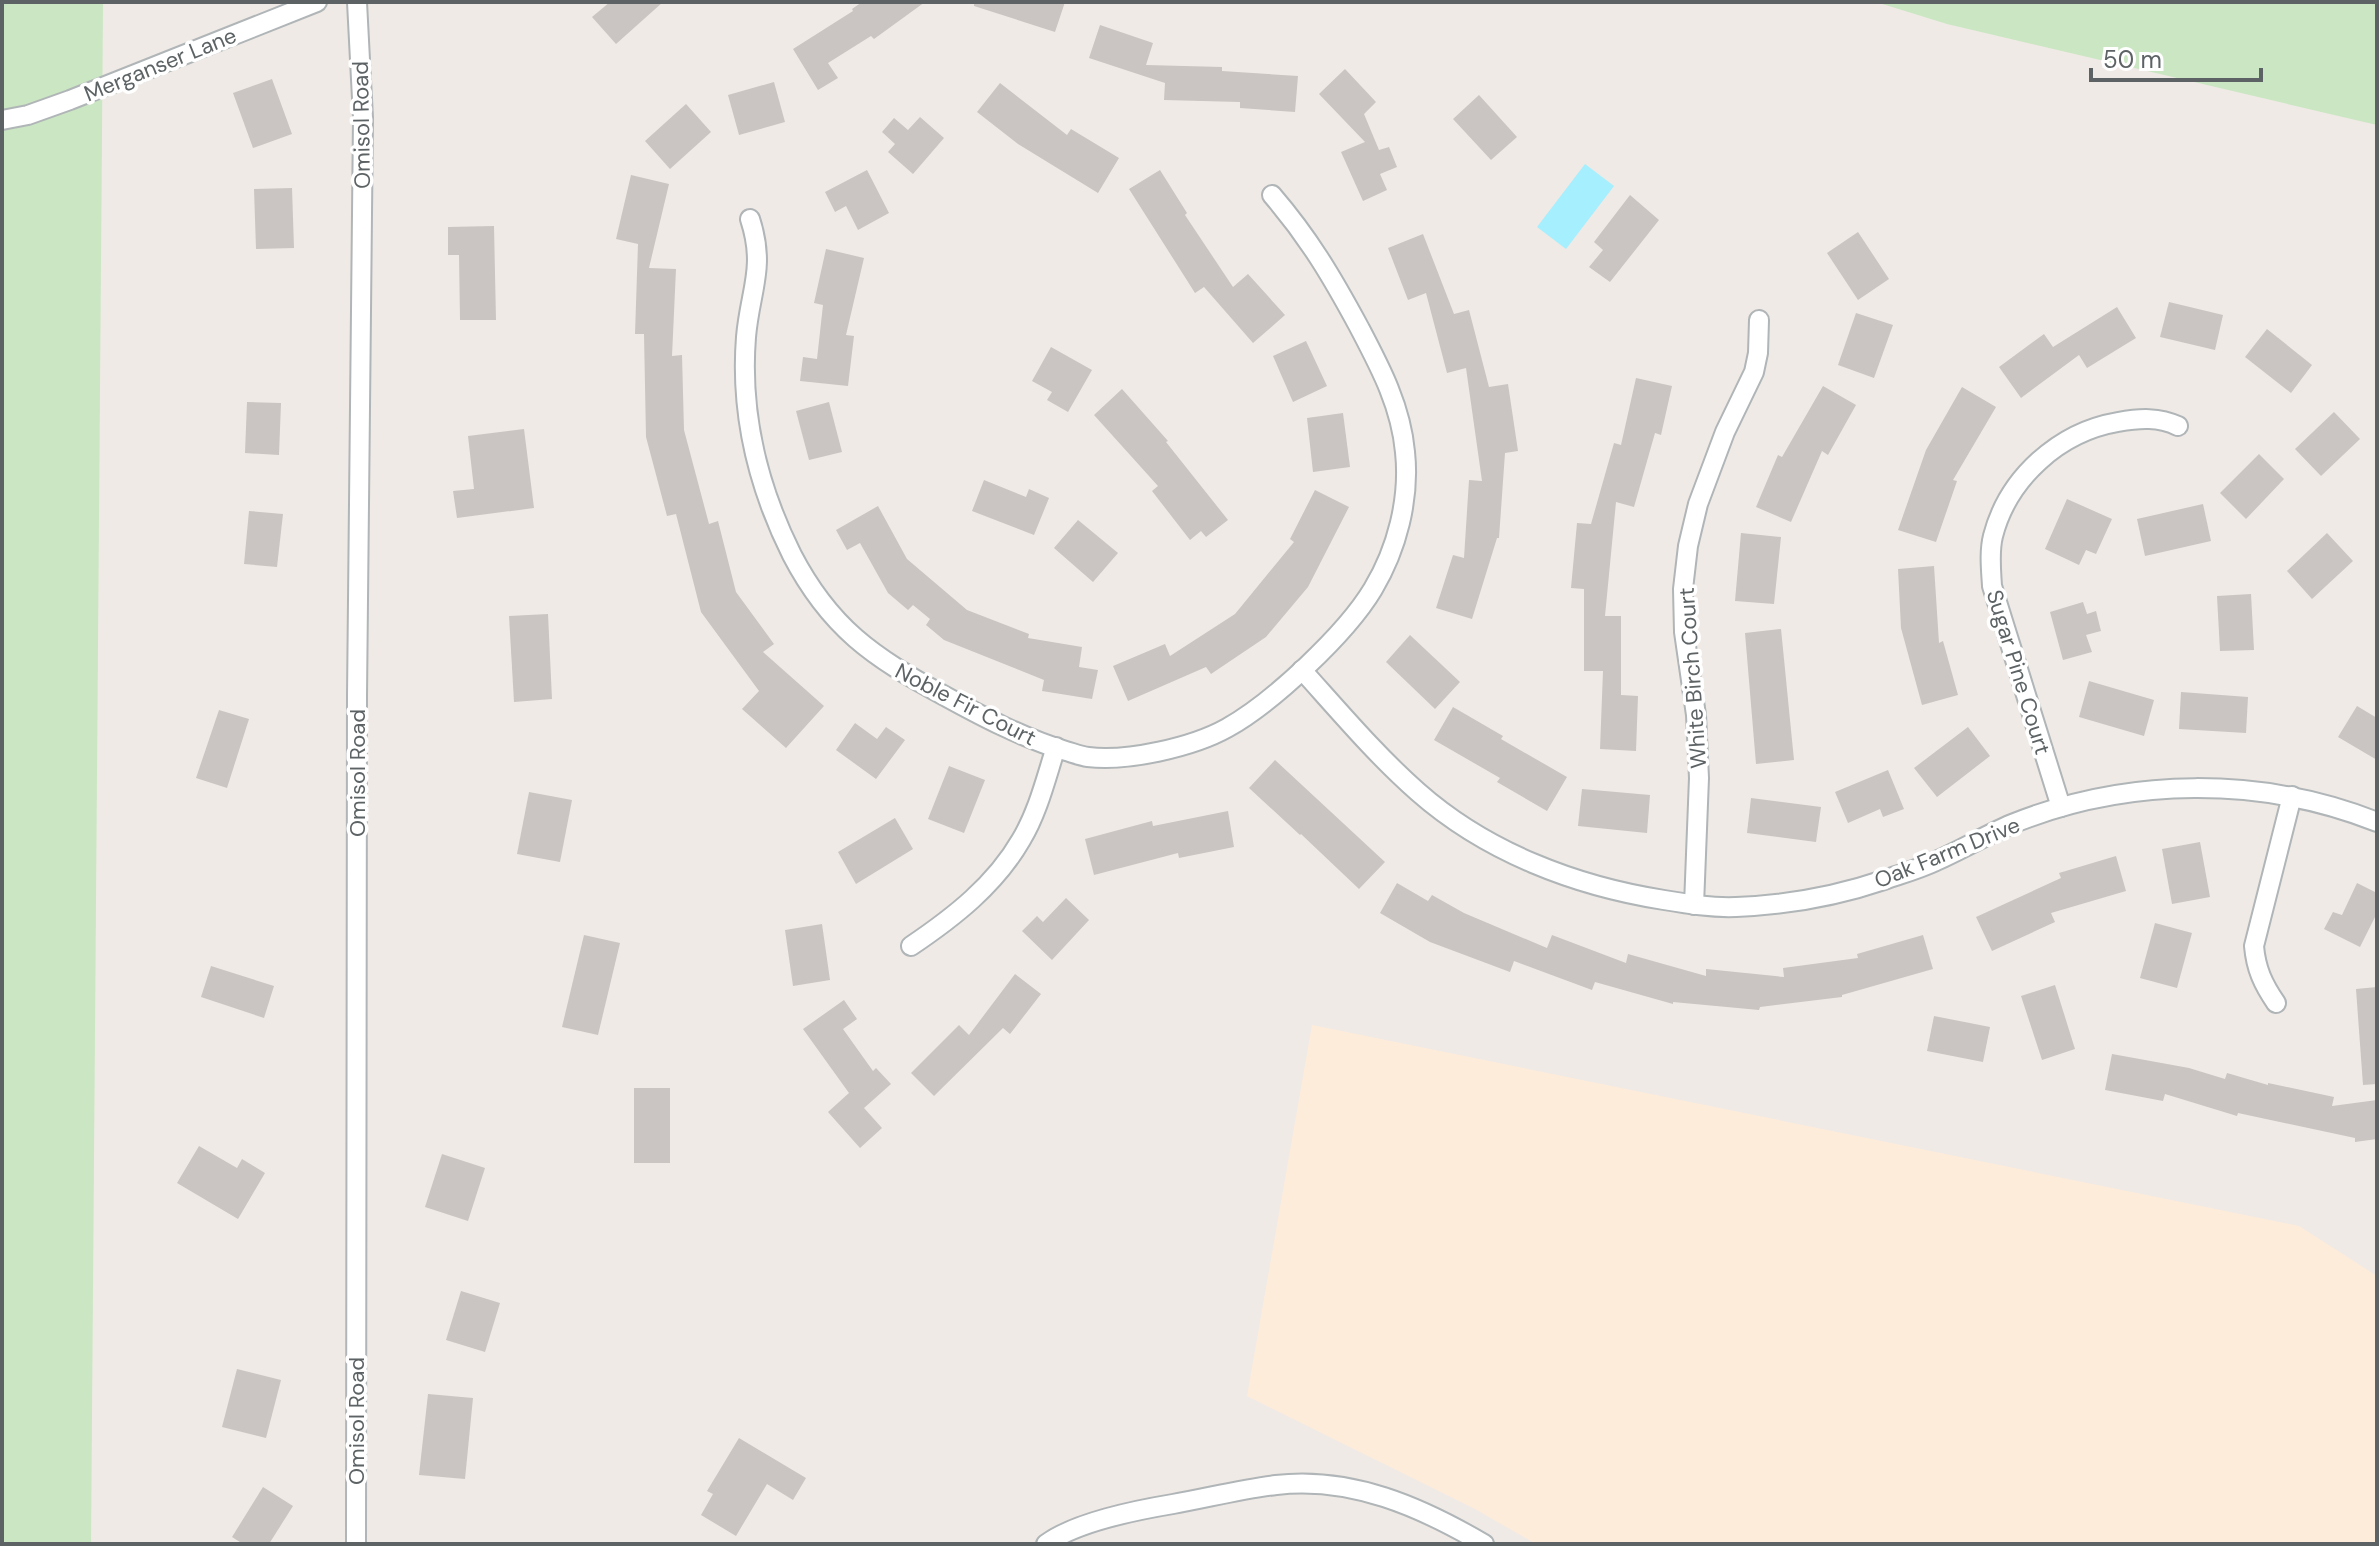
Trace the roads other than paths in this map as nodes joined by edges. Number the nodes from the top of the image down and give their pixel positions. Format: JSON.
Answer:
{"nodes":[{"id":1,"x":317,"y":2,"type":"edge"},
{"id":2,"x":357,"y":2,"type":"edge"},
{"id":3,"x":2,"y":120,"type":"edge"},
{"id":4,"x":1272,"y":195,"type":"dead end"},
{"id":5,"x":750,"y":219,"type":"dead end"},
{"id":6,"x":1759,"y":320,"type":"dead end"},
{"id":7,"x":2178,"y":426,"type":"dead end"},
{"id":8,"x":1302,"y":670,"type":"junction"},
{"id":9,"x":1056,"y":747,"type":"junction"},
{"id":10,"x":2292,"y":796,"type":"junction"},
{"id":11,"x":2061,"y":807,"type":"junction"},
{"id":12,"x":2377,"y":822,"type":"edge"},
{"id":13,"x":1694,"y":905,"type":"junction"},
{"id":14,"x":911,"y":946,"type":"dead end"},
{"id":15,"x":2276,"y":1003,"type":"dead end"},
{"id":16,"x":356,"y":1544,"type":"edge"},
{"id":17,"x":1046,"y":1544,"type":"edge"},
{"id":18,"x":1484,"y":1544,"type":"edge"}],
"edges":[{"from":1,"to":3,"type":"street","name":"Merganser Lane"},
{"from":2,"to":16,"type":"street","name":"Omisol Road"},
{"from":4,"to":8,"type":"street","name":"Noble Fir Court"},
{"from":5,"to":9,"type":"street","name":"Noble Fir Court"},
{"from":6,"to":13,"type":"street","name":"White Birch Court"},
{"from":7,"to":11,"type":"street","name":"Sugar Pine Court"},
{"from":8,"to":9,"type":"street","name":"Noble Fir Court"},
{"from":8,"to":13,"type":"street","name":"Oak Farm Drive"},
{"from":9,"to":14,"type":"street"},
{"from":10,"to":11,"type":"street","name":"Oak Farm Drive"},
{"from":10,"to":12,"type":"street","name":"Oak Farm Drive"},
{"from":10,"to":15,"type":"street"},
{"from":11,"to":13,"type":"street","name":"Oak Farm Drive"},
{"from":17,"to":18,"type":"street"}]}
